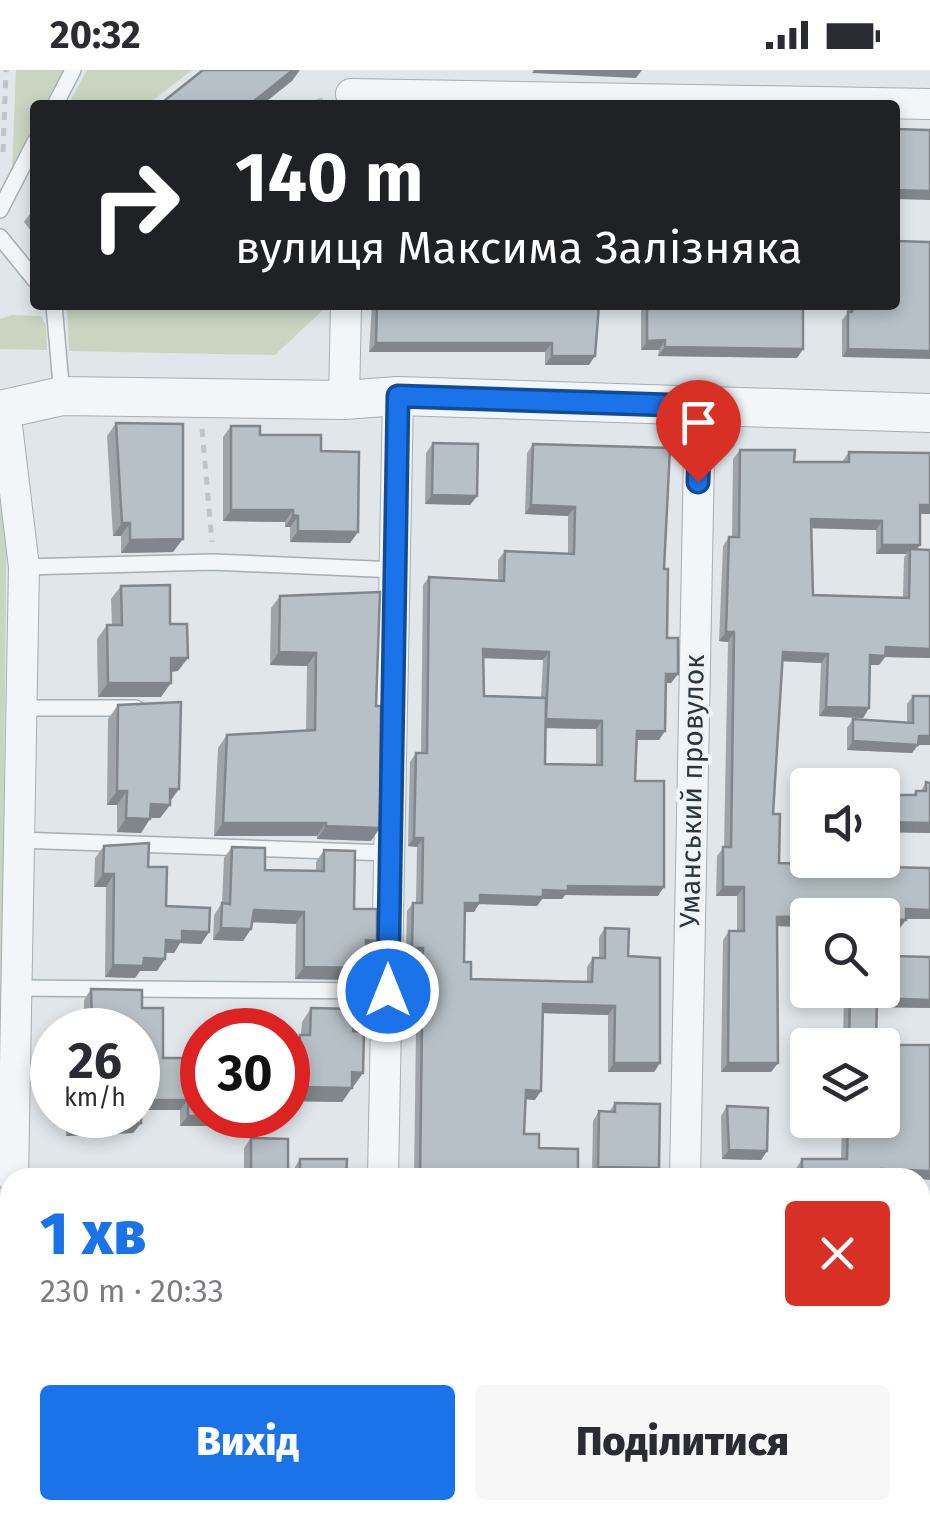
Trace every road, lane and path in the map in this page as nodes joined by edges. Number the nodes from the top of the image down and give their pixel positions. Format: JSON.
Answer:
{"nodes":[{"id":1,"x":6,"y":70,"type":"edge"},
{"id":2,"x":73,"y":70,"type":"edge"},
{"id":3,"x":350,"y":90,"type":"edge"},
{"id":4,"x":57,"y":100,"type":"edge"},
{"id":5,"x":764,"y":100,"type":"edge"},
{"id":6,"x":900,"y":103,"type":"edge"},
{"id":7,"x":930,"y":104,"type":"edge"},
{"id":8,"x":30,"y":152,"type":"edge"},
{"id":9,"x":2,"y":205,"type":"edge"},
{"id":10,"x":0,"y":237,"type":"edge"},
{"id":11,"x":30,"y":274,"type":"edge"},
{"id":12,"x":54,"y":310,"type":"edge"},
{"id":13,"x":346,"y":310,"type":"edge"},
{"id":14,"x":62,"y":396,"type":"junction"},
{"id":15,"x":199,"y":396,"type":"junction"},
{"id":16,"x":398,"y":396,"type":"junction"},
{"id":17,"x":344,"y":400,"type":"junction"},
{"id":18,"x":700,"y":406,"type":"junction"},
{"id":19,"x":3,"y":409,"type":"edge"},
{"id":20,"x":930,"y":413,"type":"edge"},
{"id":21,"x":213,"y":562,"type":"junction"},
{"id":22,"x":24,"y":566,"type":"junction"},
{"id":23,"x":397,"y":570,"type":"junction"},
{"id":24,"x":20,"y":708,"type":"junction"},
{"id":25,"x":162,"y":708,"type":"edge"},
{"id":26,"x":17,"y":840,"type":"junction"},
{"id":27,"x":389,"y":852,"type":"junction"},
{"id":28,"x":14,"y":988,"type":"junction"},
{"id":29,"x":388,"y":991,"type":"junction"},
{"id":30,"x":13,"y":1168,"type":"edge"},
{"id":31,"x":383,"y":1168,"type":"edge"},
{"id":32,"x":686,"y":1168,"type":"edge"}],
"edges":[{"from":1,"to":9,"type":"path"},
{"from":2,"to":4,"type":"lane"},
{"from":3,"to":5,"type":"street"},
{"from":6,"to":7,"type":"street"},
{"from":8,"to":9,"type":"lane"},
{"from":10,"to":11,"type":"lane"},
{"from":12,"to":14,"type":"lane"},
{"from":13,"to":17,"type":"street"},
{"from":14,"to":15,"type":"street"},
{"from":14,"to":19,"type":"street"},
{"from":15,"to":17,"type":"street"},
{"from":15,"to":21,"type":"path"},
{"from":16,"to":17,"type":"street"},
{"from":16,"to":18,"type":"street"},
{"from":16,"to":23,"type":"street"},
{"from":18,"to":20,"type":"street"},
{"from":18,"to":32,"type":"street","name":"Уманський провулок"},
{"from":19,"to":22,"type":"street"},
{"from":21,"to":22,"type":"lane"},
{"from":21,"to":23,"type":"lane"},
{"from":22,"to":24,"type":"street"},
{"from":23,"to":27,"type":"street"},
{"from":24,"to":25,"type":"lane"},
{"from":24,"to":26,"type":"street"},
{"from":26,"to":27,"type":"lane"},
{"from":26,"to":28,"type":"street"},
{"from":27,"to":29,"type":"street"},
{"from":28,"to":29,"type":"lane"},
{"from":28,"to":30,"type":"street"},
{"from":29,"to":31,"type":"street"}]}
